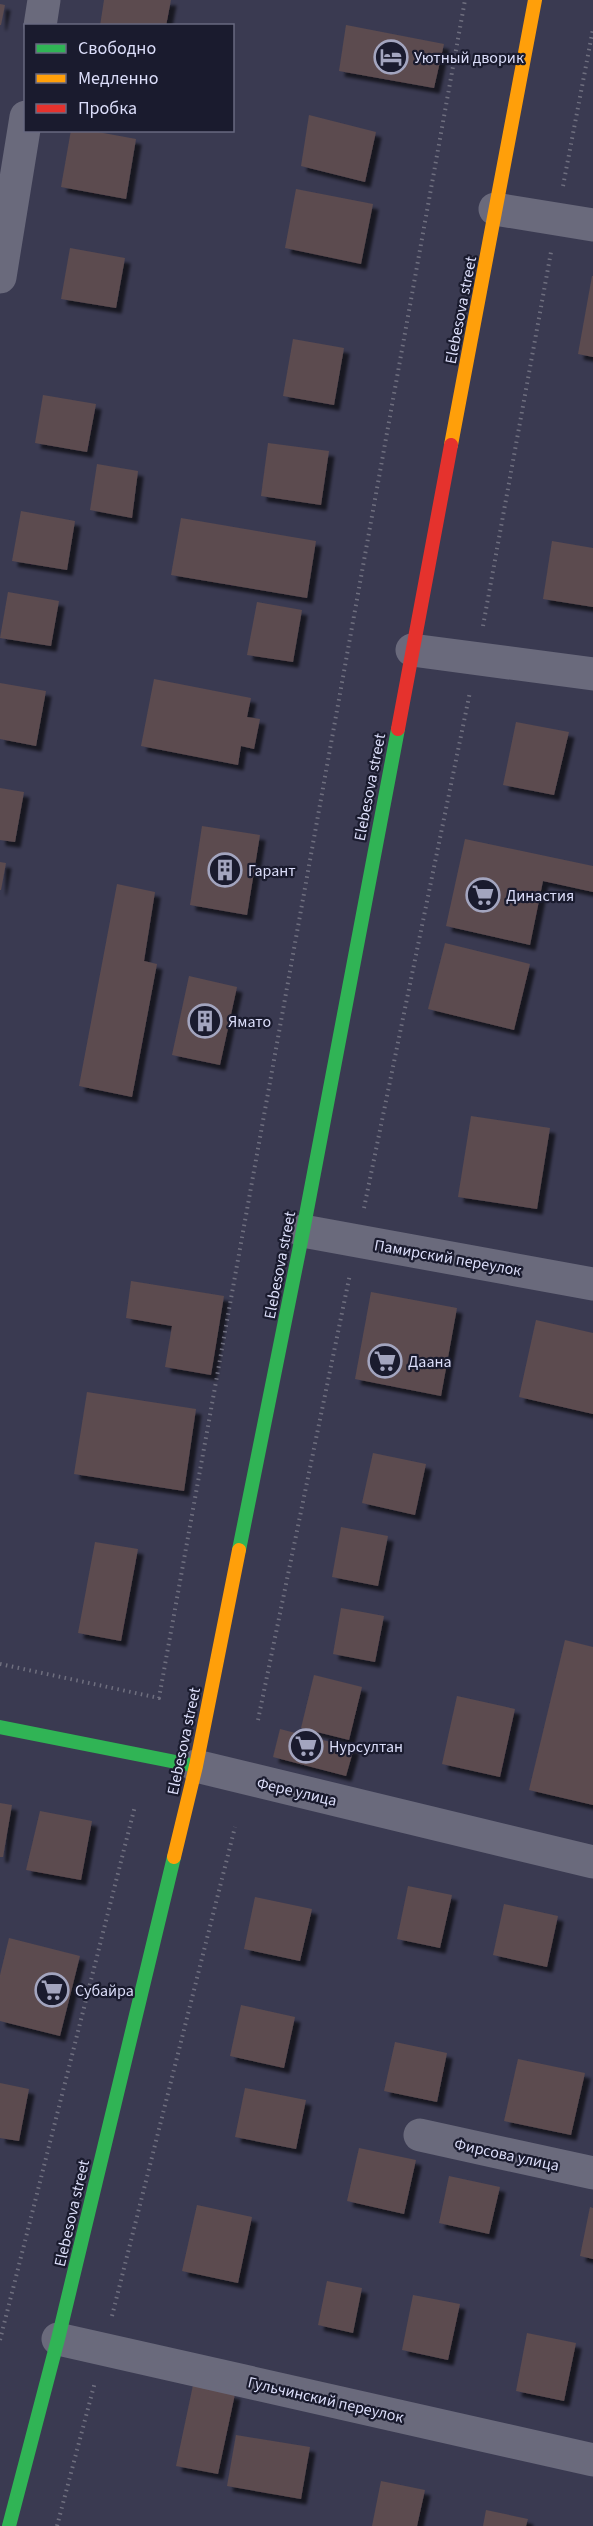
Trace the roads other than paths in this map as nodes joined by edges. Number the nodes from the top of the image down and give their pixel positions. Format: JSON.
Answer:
{"nodes":[{"id":1,"x":44,"y":0,"type":"edge"},
{"id":2,"x":535,"y":0,"type":"edge"},
{"id":3,"x":40,"y":24,"type":"edge"},
{"id":4,"x":24,"y":129,"type":"edge"},
{"id":5,"x":495,"y":209,"type":"junction"},
{"id":6,"x":593,"y":225,"type":"edge"},
{"id":7,"x":0,"y":277,"type":"edge"},
{"id":8,"x":412,"y":650,"type":"junction"},
{"id":9,"x":593,"y":674,"type":"edge"},
{"id":10,"x":303,"y":1231,"type":"junction"},
{"id":11,"x":593,"y":1284,"type":"edge"},
{"id":12,"x":0,"y":1727,"type":"edge"},
{"id":13,"x":196,"y":1766,"type":"junction"},
{"id":14,"x":593,"y":1862,"type":"edge"},
{"id":15,"x":420,"y":2136,"type":"dead end"},
{"id":16,"x":593,"y":2173,"type":"edge"},
{"id":17,"x":58,"y":2339,"type":"junction"},
{"id":18,"x":593,"y":2460,"type":"edge"},
{"id":19,"x":9,"y":2526,"type":"edge"}],
"edges":[{"from":1,"to":3,"type":"street"},
{"from":2,"to":5,"type":"main road","name":"Elebesova street"},
{"from":4,"to":7,"type":"street"},
{"from":5,"to":6,"type":"street"},
{"from":5,"to":8,"type":"main road","name":"Elebesova street"},
{"from":8,"to":9,"type":"street"},
{"from":8,"to":10,"type":"main road","name":"Elebesova street"},
{"from":10,"to":11,"type":"street","name":"Памирский переулок"},
{"from":10,"to":13,"type":"main road","name":"Elebesova street"},
{"from":12,"to":13,"type":"main road","name":"Фере улица"},
{"from":13,"to":14,"type":"street","name":"Фере улица"},
{"from":13,"to":17,"type":"main road","name":"Elebesova street"},
{"from":15,"to":16,"type":"street","name":"Фирсова улица"},
{"from":17,"to":18,"type":"street","name":"Гульчинский переулок"},
{"from":17,"to":19,"type":"main road","name":"Elebesova street"}]}
